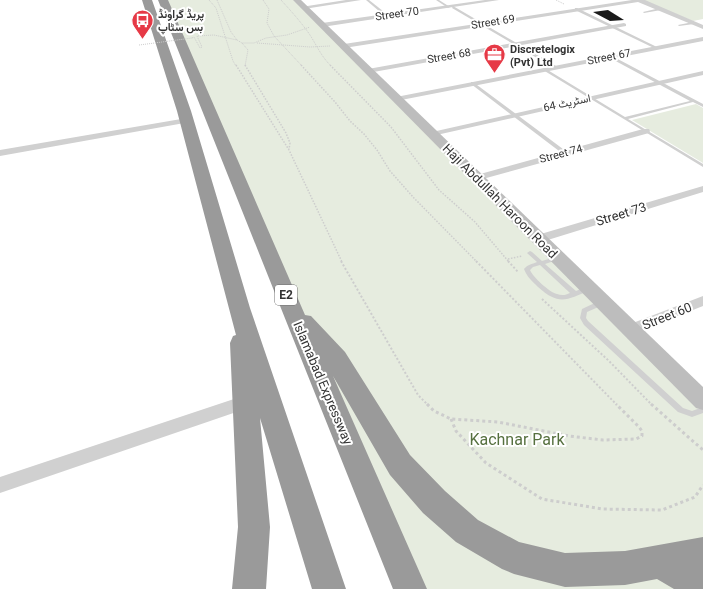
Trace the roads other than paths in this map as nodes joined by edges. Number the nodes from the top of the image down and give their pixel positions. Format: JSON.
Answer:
{"nodes":[{"id":1,"x":147,"y":0,"type":"edge"},
{"id":2,"x":163,"y":0,"type":"edge"},
{"id":3,"x":358,"y":0,"type":"edge"},
{"id":4,"x":367,"y":0,"type":"edge"},
{"id":5,"x":437,"y":0,"type":"edge"},
{"id":6,"x":495,"y":0,"type":"edge"},
{"id":7,"x":639,"y":0,"type":"edge"},
{"id":8,"x":301,"y":4,"type":"edge"},
{"id":9,"x":451,"y":7,"type":"junction"},
{"id":10,"x":576,"y":9,"type":"junction"},
{"id":11,"x":660,"y":9,"type":"junction"},
{"id":12,"x":644,"y":12,"type":"dead end"},
{"id":13,"x":387,"y":16,"type":"junction"},
{"id":14,"x":693,"y":23,"type":"junction"},
{"id":15,"x":482,"y":24,"type":"junction"},
{"id":16,"x":322,"y":25,"type":"junction"},
{"id":17,"x":624,"y":25,"type":"dead end"},
{"id":18,"x":679,"y":25,"type":"dead end"},
{"id":19,"x":703,"y":26,"type":"edge"},
{"id":20,"x":613,"y":27,"type":"junction"},
{"id":21,"x":703,"y":40,"type":"edge"},
{"id":22,"x":516,"y":44,"type":"junction"},
{"id":23,"x":344,"y":45,"type":"junction"},
{"id":24,"x":657,"y":48,"type":"junction"},
{"id":25,"x":611,"y":57,"type":"junction"},
{"id":26,"x":555,"y":67,"type":"junction"},
{"id":27,"x":545,"y":70,"type":"junction"},
{"id":28,"x":368,"y":71,"type":"junction"},
{"id":29,"x":703,"y":73,"type":"edge"},
{"id":30,"x":472,"y":83,"type":"junction"},
{"id":31,"x":660,"y":83,"type":"junction"},
{"id":32,"x":592,"y":98,"type":"junction"},
{"id":33,"x":396,"y":99,"type":"junction"},
{"id":34,"x":694,"y":102,"type":"junction"},
{"id":35,"x":703,"y":106,"type":"edge"},
{"id":36,"x":514,"y":115,"type":"junction"},
{"id":37,"x":625,"y":118,"type":"junction"},
{"id":38,"x":187,"y":120,"type":"junction"},
{"id":39,"x":646,"y":131,"type":"junction"},
{"id":40,"x":432,"y":134,"type":"junction"},
{"id":41,"x":0,"y":153,"type":"edge"},
{"id":42,"x":565,"y":153,"type":"junction"},
{"id":43,"x":703,"y":166,"type":"edge"},
{"id":44,"x":476,"y":178,"type":"junction"},
{"id":45,"x":703,"y":189,"type":"edge"},
{"id":46,"x":538,"y":240,"type":"junction"},
{"id":47,"x":530,"y":253,"type":"road end"},
{"id":48,"x":558,"y":258,"type":"junction"},
{"id":49,"x":540,"y":262,"type":"junction"},
{"id":50,"x":588,"y":288,"type":"junction"},
{"id":51,"x":575,"y":294,"type":"junction"},
{"id":52,"x":703,"y":301,"type":"edge"},
{"id":53,"x":602,"y":302,"type":"junction"},
{"id":54,"x":239,"y":308,"type":"junction"},
{"id":55,"x":292,"y":310,"type":"junction"},
{"id":56,"x":630,"y":330,"type":"junction"},
{"id":57,"x":703,"y":401,"type":"edge"},
{"id":58,"x":246,"y":402,"type":"junction"},
{"id":59,"x":703,"y":410,"type":"edge"},
{"id":60,"x":0,"y":485,"type":"edge"},
{"id":61,"x":703,"y":554,"type":"edge"},
{"id":62,"x":659,"y":562,"type":"junction"},
{"id":63,"x":703,"y":586,"type":"edge"},
{"id":64,"x":249,"y":589,"type":"edge"},
{"id":65,"x":329,"y":589,"type":"edge"},
{"id":66,"x":410,"y":589,"type":"edge"}],
"edges":[{"from":1,"to":38,"type":"highway"},
{"from":2,"to":55,"type":"highway","name":"Islamabad Expressway","number":"E2"},
{"from":3,"to":8,"type":"street"},
{"from":4,"to":13,"type":"lane"},
{"from":5,"to":9,"type":"lane"},
{"from":6,"to":9,"type":"street","name":"Street 70"},
{"from":7,"to":10,"type":"street","name":"Street 69"},
{"from":7,"to":11,"type":"street"},
{"from":8,"to":16,"type":"street","name":"Haji Abdullah Haroon Road"},
{"from":9,"to":13,"type":"street","name":"Street 70"},
{"from":9,"to":15,"type":"lane"},
{"from":10,"to":15,"type":"street","name":"Street 69"},
{"from":10,"to":20,"type":"lane"},
{"from":11,"to":12,"type":"lane"},
{"from":11,"to":14,"type":"street"},
{"from":13,"to":16,"type":"street","name":"Street 70"},
{"from":14,"to":18,"type":"lane"},
{"from":14,"to":19,"type":"street"},
{"from":15,"to":22,"type":"lane"},
{"from":15,"to":23,"type":"street","name":"Street 69"},
{"from":16,"to":23,"type":"street","name":"Haji Abdullah Haroon Road"},
{"from":17,"to":20,"type":"street","name":"Street 68"},
{"from":20,"to":22,"type":"street","name":"Street 68"},
{"from":20,"to":24,"type":"lane"},
{"from":21,"to":24,"type":"street","name":"Street 67"},
{"from":22,"to":26,"type":"lane"},
{"from":22,"to":28,"type":"street","name":"Street 68"},
{"from":23,"to":28,"type":"street","name":"Haji Abdullah Haroon Road"},
{"from":24,"to":25,"type":"street","name":"Street 67"},
{"from":25,"to":26,"type":"street","name":"Street 67"},
{"from":25,"to":31,"type":"lane"},
{"from":26,"to":27,"type":"street","name":"Street 67"},
{"from":27,"to":30,"type":"street","name":"Street 67"},
{"from":27,"to":32,"type":"lane"},
{"from":28,"to":33,"type":"street","name":"Haji Abdullah Haroon Road"},
{"from":29,"to":31,"type":"street","name":"اسٹریٹ 64"},
{"from":30,"to":33,"type":"street","name":"Street 67"},
{"from":30,"to":36,"type":"lane"},
{"from":31,"to":32,"type":"street","name":"اسٹریٹ 64"},
{"from":31,"to":34,"type":"lane"},
{"from":32,"to":36,"type":"street","name":"اسٹریٹ 64"},
{"from":32,"to":37,"type":"lane"},
{"from":33,"to":40,"type":"street","name":"Haji Abdullah Haroon Road"},
{"from":34,"to":35,"type":"lane"},
{"from":34,"to":37,"type":"lane"},
{"from":36,"to":40,"type":"street","name":"اسٹریٹ 64"},
{"from":36,"to":42,"type":"lane"},
{"from":37,"to":39,"type":"lane"},
{"from":38,"to":41,"type":"street"},
{"from":38,"to":54,"type":"highway"},
{"from":39,"to":42,"type":"street","name":"Street 74"},
{"from":39,"to":43,"type":"lane"},
{"from":40,"to":44,"type":"street","name":"Haji Abdullah Haroon Road"},
{"from":42,"to":44,"type":"street","name":"Street 74"},
{"from":44,"to":46,"type":"street","name":"Haji Abdullah Haroon Road"},
{"from":45,"to":46,"type":"street","name":"Street 73"},
{"from":46,"to":48,"type":"street","name":"Haji Abdullah Haroon Road"},
{"from":47,"to":49,"type":"lane"},
{"from":48,"to":49,"type":"lane"},
{"from":48,"to":50,"type":"street","name":"Haji Abdullah Haroon Road"},
{"from":49,"to":51,"type":"lane"},
{"from":49,"to":51,"type":"lane"},
{"from":50,"to":51,"type":"lane"},
{"from":50,"to":53,"type":"street","name":"Haji Abdullah Haroon Road"},
{"from":52,"to":56,"type":"street","name":"Street 60"},
{"from":53,"to":56,"type":"street","name":"Haji Abdullah Haroon Road"},
{"from":53,"to":59,"type":"lane"},
{"from":54,"to":58,"type":"highway"},
{"from":54,"to":65,"type":"highway"},
{"from":55,"to":62,"type":"highway"},
{"from":55,"to":66,"type":"highway","name":"Islamabad Expressway","number":"E2"},
{"from":56,"to":57,"type":"street","name":"Haji Abdullah Haroon Road"},
{"from":58,"to":60,"type":"street"},
{"from":58,"to":64,"type":"highway"},
{"from":61,"to":62,"type":"highway"},
{"from":62,"to":63,"type":"highway"}]}
